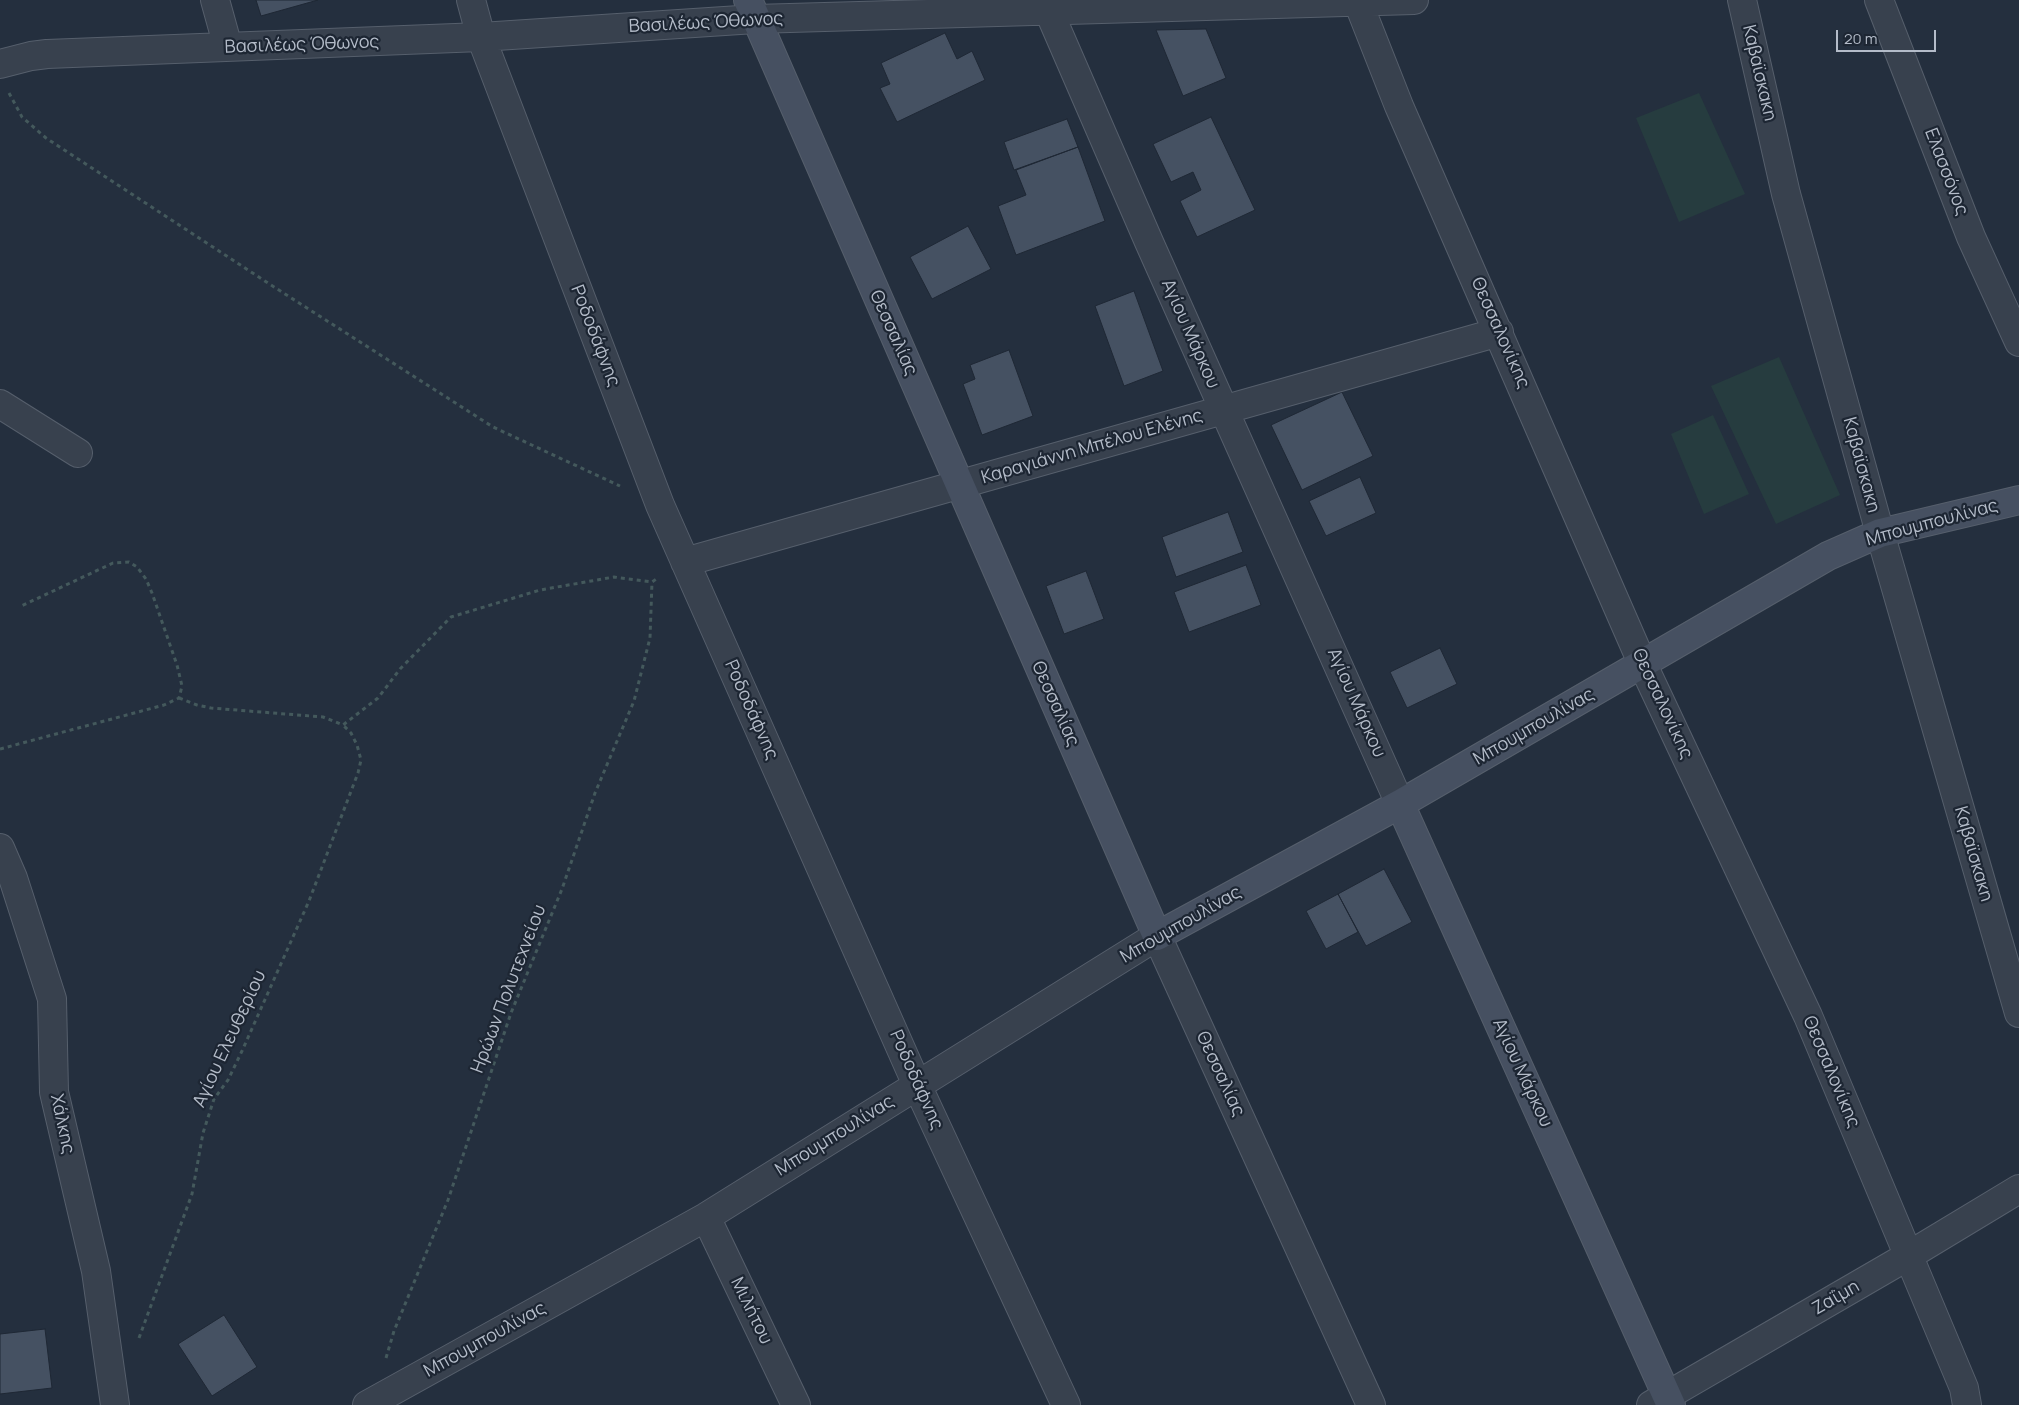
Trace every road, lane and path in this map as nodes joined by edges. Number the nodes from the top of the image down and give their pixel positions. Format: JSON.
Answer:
{"nodes":[{"id":1,"x":215,"y":0,"type":"edge"},
{"id":2,"x":472,"y":0,"type":"edge"},
{"id":3,"x":1414,"y":0,"type":"edge"},
{"id":4,"x":1742,"y":0,"type":"edge"},
{"id":5,"x":1879,"y":0,"type":"edge"},
{"id":6,"x":1386,"y":1,"type":"edge"},
{"id":7,"x":1358,"y":2,"type":"junction"},
{"id":8,"x":1046,"y":4,"type":"edge"},
{"id":9,"x":752,"y":9,"type":"edge"},
{"id":10,"x":481,"y":37,"type":"junction"},
{"id":11,"x":228,"y":48,"type":"junction"},
{"id":12,"x":0,"y":63,"type":"edge"},
{"id":13,"x":1499,"y":332,"type":"junction"},
{"id":14,"x":2019,"y":342,"type":"edge"},
{"id":15,"x":0,"y":404,"type":"edge"},
{"id":16,"x":1224,"y":409,"type":"junction"},
{"id":17,"x":78,"y":453,"type":"dead end"},
{"id":18,"x":959,"y":484,"type":"junction"},
{"id":19,"x":2019,"y":500,"type":"edge"},
{"id":20,"x":660,"y":505,"type":"junction"},
{"id":21,"x":1880,"y":533,"type":"junction"},
{"id":22,"x":685,"y":562,"type":"junction"},
{"id":23,"x":652,"y":582,"type":"junction"},
{"id":24,"x":19,"y":606,"type":"dead end"},
{"id":25,"x":1644,"y":665,"type":"junction"},
{"id":26,"x":180,"y":698,"type":"junction"},
{"id":27,"x":343,"y":724,"type":"junction"},
{"id":28,"x":0,"y":749,"type":"edge"},
{"id":29,"x":1400,"y":804,"type":"junction"},
{"id":30,"x":0,"y":848,"type":"edge"},
{"id":31,"x":1157,"y":936,"type":"junction"},
{"id":32,"x":2019,"y":1013,"type":"edge"},
{"id":33,"x":918,"y":1085,"type":"junction"},
{"id":34,"x":2019,"y":1189,"type":"edge"},
{"id":35,"x":706,"y":1217,"type":"junction"},
{"id":36,"x":1908,"y":1256,"type":"junction"},
{"id":37,"x":135,"y":1346,"type":"dead end"},
{"id":38,"x":1663,"y":1402,"type":"edge"},
{"id":39,"x":372,"y":1404,"type":"edge"},
{"id":40,"x":115,"y":1405,"type":"edge"},
{"id":41,"x":796,"y":1405,"type":"edge"},
{"id":42,"x":1066,"y":1405,"type":"edge"},
{"id":43,"x":1371,"y":1405,"type":"edge"},
{"id":44,"x":1968,"y":1405,"type":"edge"}],
"edges":[{"from":1,"to":11,"type":"street"},
{"from":2,"to":10,"type":"street","name":"Ροδοδάφνης"},
{"from":3,"to":6,"type":"street","name":"Βασιλέως Όθωνος"},
{"from":4,"to":21,"type":"street","name":"Καβαϊσκακη"},
{"from":5,"to":14,"type":"street","name":"Ελασσόνος"},
{"from":6,"to":7,"type":"street","name":"Βασιλέως Όθωνος"},
{"from":7,"to":8,"type":"street","name":"Βασιλέως Όθωνος"},
{"from":7,"to":13,"type":"street","name":"Θεσσαλονίκης"},
{"from":8,"to":9,"type":"street","name":"Βασιλέως Όθωνος"},
{"from":8,"to":16,"type":"street","name":"Αγίου Μάρκου"},
{"from":9,"to":10,"type":"street","name":"Βασιλέως Όθωνος"},
{"from":9,"to":18,"type":"street","name":"Θεσσαλίας"},
{"from":10,"to":11,"type":"street","name":"Βασιλέως Όθωνος"},
{"from":10,"to":20,"type":"street","name":"Ροδοδάφνης"},
{"from":11,"to":12,"type":"street","name":"Βασιλέως Όθωνος"},
{"from":12,"to":20,"type":"path"},
{"from":13,"to":16,"type":"street","name":"Καραγιάννη Μπέλου Ελένης"},
{"from":13,"to":25,"type":"street","name":"Θεσσαλονίκης"},
{"from":15,"to":17,"type":"street"},
{"from":16,"to":18,"type":"street","name":"Καραγιάννη Μπέλου Ελένης"},
{"from":16,"to":29,"type":"street","name":"Αγίου Μάρκου"},
{"from":18,"to":22,"type":"street","name":"Καραγιάννη Μπέλου Ελένης"},
{"from":18,"to":31,"type":"street","name":"Θεσσαλίας"},
{"from":19,"to":21,"type":"street","name":"Μπουμπουλίνας"},
{"from":20,"to":22,"type":"street","name":"Ροδοδάφνης"},
{"from":21,"to":25,"type":"street","name":"Μπουμπουλίνας"},
{"from":21,"to":32,"type":"street","name":"Καβαϊσκακη"},
{"from":22,"to":23,"type":"path"},
{"from":22,"to":33,"type":"street","name":"Ροδοδάφνης"},
{"from":23,"to":27,"type":"path"},
{"from":23,"to":39,"type":"path","name":"Ηρώων Πολυτεχνείου"},
{"from":24,"to":26,"type":"path"},
{"from":25,"to":29,"type":"street","name":"Μπουμπουλίνας"},
{"from":25,"to":36,"type":"street","name":"Θεσσαλονίκης"},
{"from":26,"to":27,"type":"path"},
{"from":26,"to":28,"type":"path"},
{"from":27,"to":37,"type":"path","name":"Αγίου Ελευθερίου"},
{"from":29,"to":31,"type":"street","name":"Μπουμπουλίνας"},
{"from":29,"to":38,"type":"street","name":"Αγίου Μάρκου"},
{"from":30,"to":40,"type":"street","name":"Χάλκης"},
{"from":31,"to":33,"type":"street","name":"Μπουμπουλίνας"},
{"from":31,"to":43,"type":"street","name":"Θεσσαλίας"},
{"from":33,"to":35,"type":"street","name":"Μπουμπουλίνας"},
{"from":33,"to":42,"type":"street","name":"Ροδοδάφνης"},
{"from":34,"to":36,"type":"street","name":"Ζαΐμη"},
{"from":35,"to":39,"type":"street","name":"Μπουμπουλίνας"},
{"from":35,"to":41,"type":"street","name":"Μιλήτου"},
{"from":36,"to":38,"type":"street","name":"Ζαΐμη"},
{"from":36,"to":44,"type":"street","name":"Θεσσαλονίκης"}]}
